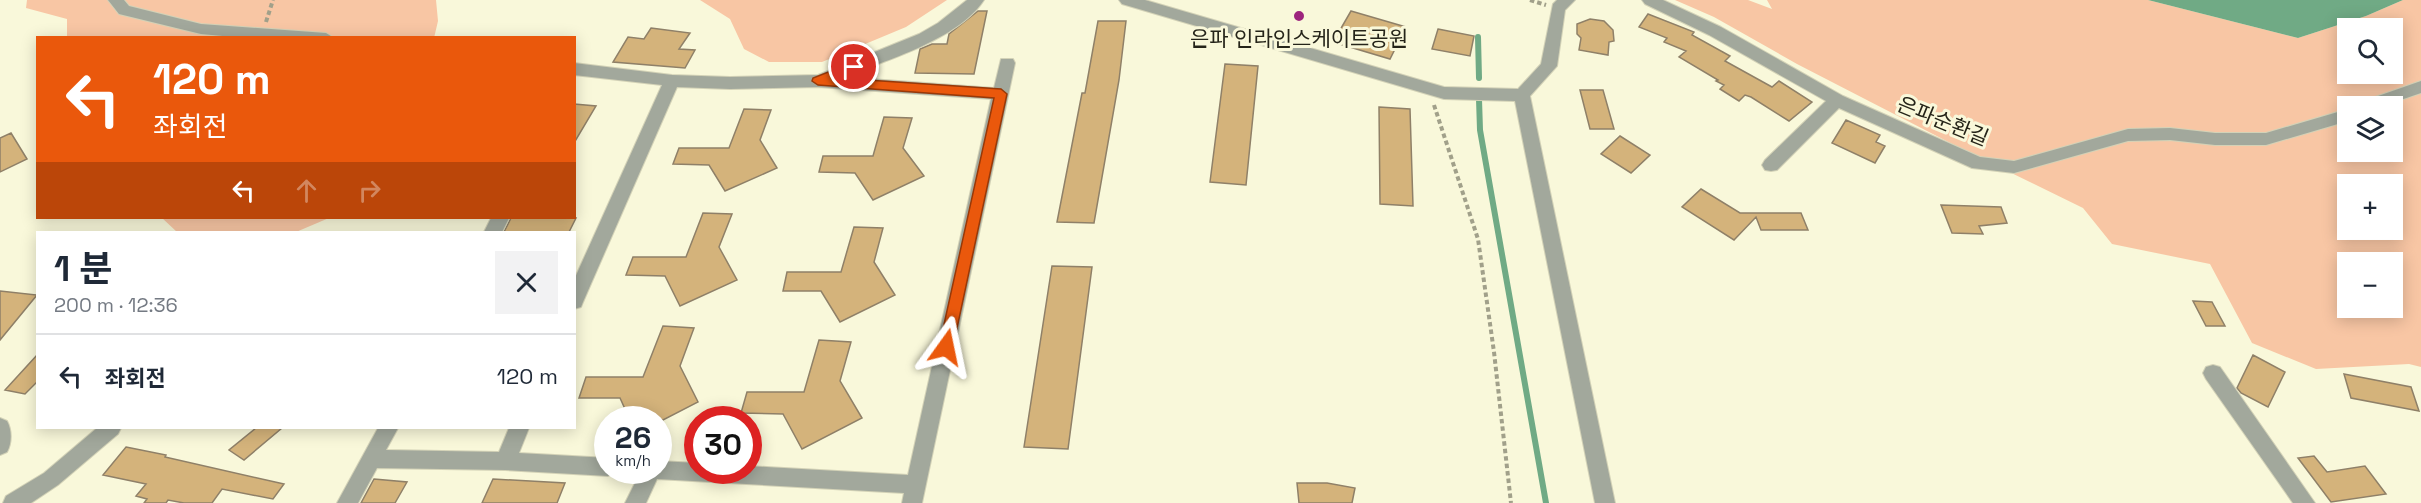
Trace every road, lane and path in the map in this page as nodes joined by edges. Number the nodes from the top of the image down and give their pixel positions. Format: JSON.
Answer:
{"nodes":[{"id":1,"x":116,"y":0,"type":"edge"},
{"id":2,"x":273,"y":0,"type":"edge"},
{"id":3,"x":976,"y":0,"type":"edge"},
{"id":4,"x":1127,"y":0,"type":"edge"},
{"id":5,"x":1567,"y":0,"type":"edge"},
{"id":6,"x":1650,"y":0,"type":"edge"},
{"id":7,"x":262,"y":33,"type":"junction"},
{"id":8,"x":300,"y":36,"type":"edge"},
{"id":9,"x":1006,"y":63,"type":"dead end"},
{"id":10,"x":576,"y":72,"type":"edge"},
{"id":11,"x":672,"y":81,"type":"junction"},
{"id":12,"x":818,"y":81,"type":"junction"},
{"id":13,"x":2421,"y":87,"type":"edge"},
{"id":14,"x":1429,"y":89,"type":"junction"},
{"id":15,"x":1001,"y":94,"type":"junction"},
{"id":16,"x":1522,"y":95,"type":"junction"},
{"id":17,"x":2395,"y":96,"type":"edge"},
{"id":18,"x":1837,"y":100,"type":"junction"},
{"id":19,"x":2337,"y":118,"type":"edge"},
{"id":20,"x":1771,"y":165,"type":"dead end"},
{"id":21,"x":576,"y":297,"type":"edge"},
{"id":22,"x":2213,"y":373,"type":"dead end"},
{"id":23,"x":0,"y":427,"type":"edge"},
{"id":24,"x":110,"y":429,"type":"edge"},
{"id":25,"x":387,"y":429,"type":"edge"},
{"id":26,"x":519,"y":429,"type":"edge"},
{"id":27,"x":0,"y":446,"type":"edge"},
{"id":28,"x":371,"y":459,"type":"junction"},
{"id":29,"x":505,"y":460,"type":"junction"},
{"id":30,"x":594,"y":466,"type":"edge"},
{"id":31,"x":672,"y":471,"type":"edge"},
{"id":32,"x":644,"y":484,"type":"edge"},
{"id":33,"x":914,"y":494,"type":"edge"},
{"id":34,"x":13,"y":503,"type":"edge"},
{"id":35,"x":347,"y":503,"type":"edge"},
{"id":36,"x":635,"y":503,"type":"edge"},
{"id":37,"x":1511,"y":503,"type":"edge"},
{"id":38,"x":1605,"y":503,"type":"edge"},
{"id":39,"x":2305,"y":503,"type":"edge"}],
"edges":[{"from":1,"to":7,"type":"street"},
{"from":2,"to":7,"type":"path"},
{"from":3,"to":12,"type":"street"},
{"from":4,"to":14,"type":"street"},
{"from":5,"to":16,"type":"street"},
{"from":6,"to":18,"type":"street","name":"은파순환길"},
{"from":7,"to":8,"type":"street"},
{"from":9,"to":15,"type":"street"},
{"from":10,"to":11,"type":"street"},
{"from":11,"to":12,"type":"street"},
{"from":11,"to":21,"type":"street"},
{"from":12,"to":15,"type":"street"},
{"from":13,"to":17,"type":"street"},
{"from":14,"to":16,"type":"street"},
{"from":14,"to":37,"type":"path"},
{"from":15,"to":33,"type":"street"},
{"from":16,"to":38,"type":"street"},
{"from":18,"to":19,"type":"street","name":"은파순환길"},
{"from":18,"to":20,"type":"street"},
{"from":22,"to":39,"type":"street"},
{"from":23,"to":27,"type":"street"},
{"from":24,"to":34,"type":"street"},
{"from":25,"to":28,"type":"street"},
{"from":26,"to":29,"type":"street"},
{"from":28,"to":29,"type":"street"},
{"from":28,"to":35,"type":"street"},
{"from":29,"to":30,"type":"street"},
{"from":31,"to":33,"type":"street"},
{"from":32,"to":36,"type":"street"}]}
